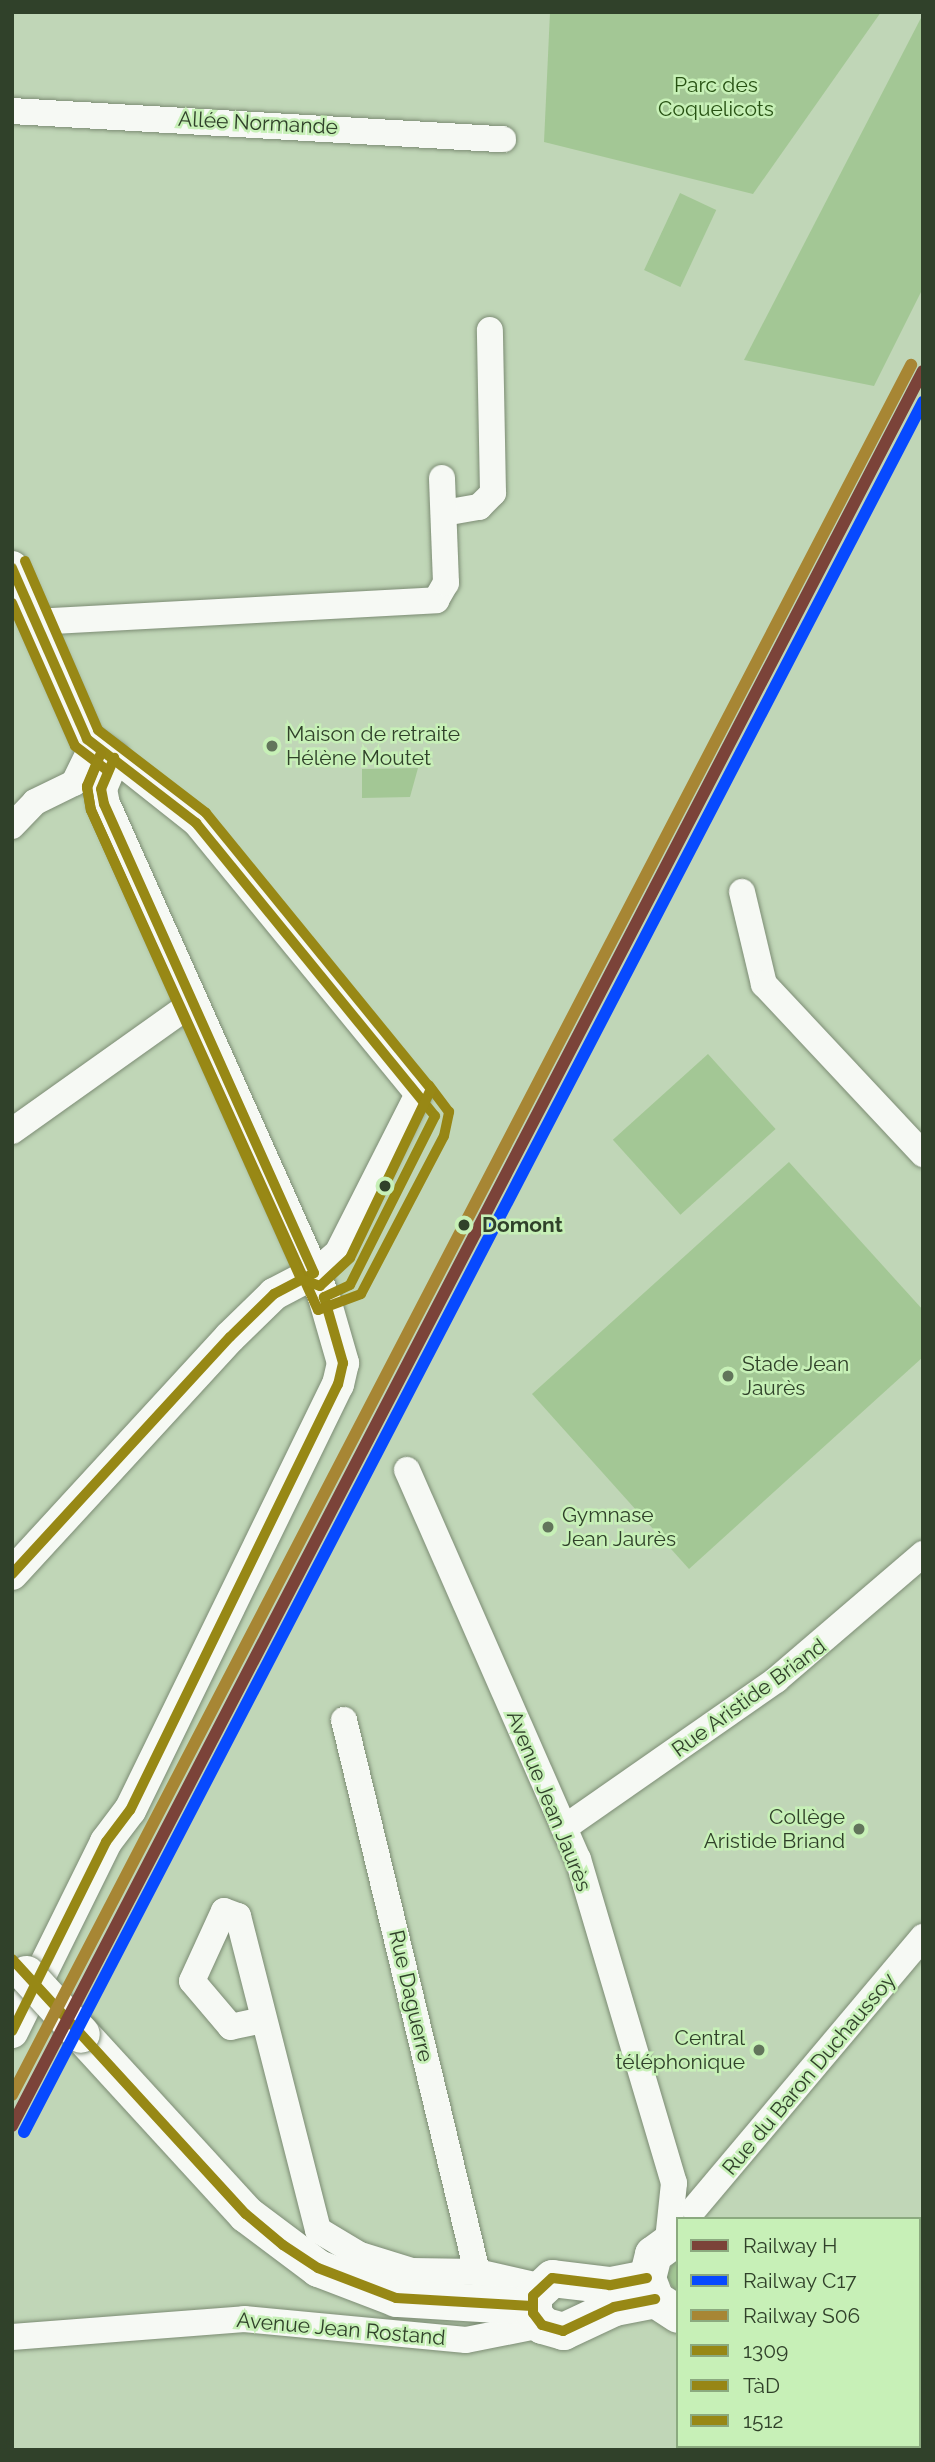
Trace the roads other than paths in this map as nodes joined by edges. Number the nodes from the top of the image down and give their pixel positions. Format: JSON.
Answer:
{"nodes":[{"id":1,"x":12,"y":111,"type":"edge"},
{"id":2,"x":503,"y":139,"type":"dead end"},
{"id":3,"x":490,"y":330,"type":"dead end"},
{"id":4,"x":442,"y":478,"type":"dead end"},
{"id":5,"x":444,"y":513,"type":"junction"},
{"id":6,"x":12,"y":567,"type":"edge"},
{"id":7,"x":34,"y":622,"type":"junction"},
{"id":8,"x":104,"y":751,"type":"junction"},
{"id":9,"x":12,"y":826,"type":"edge"},
{"id":10,"x":743,"y":892,"type":"dead end"},
{"id":11,"x":191,"y":1004,"type":"junction"},
{"id":12,"x":12,"y":1131,"type":"edge"},
{"id":13,"x":923,"y":1154,"type":"edge"},
{"id":14,"x":314,"y":1273,"type":"junction"},
{"id":15,"x":407,"y":1470,"type":"dead end"},
{"id":16,"x":923,"y":1554,"type":"edge"},
{"id":17,"x":12,"y":1574,"type":"edge"},
{"id":18,"x":344,"y":1720,"type":"dead end"},
{"id":19,"x":564,"y":1828,"type":"junction"},
{"id":20,"x":923,"y":1937,"type":"edge"},
{"id":21,"x":19,"y":1966,"type":"edge"},
{"id":22,"x":263,"y":2020,"type":"dead end"},
{"id":23,"x":12,"y":2032,"type":"edge"},
{"id":24,"x":674,"y":2183,"type":"junction"},
{"id":25,"x":683,"y":2217,"type":"edge"},
{"id":26,"x":683,"y":2217,"type":"edge"},
{"id":27,"x":692,"y":2217,"type":"edge"},
{"id":28,"x":676,"y":2234,"type":"edge"},
{"id":29,"x":477,"y":2272,"type":"junction"},
{"id":30,"x":660,"y":2297,"type":"edge"},
{"id":31,"x":537,"y":2306,"type":"junction"},
{"id":32,"x":12,"y":2337,"type":"edge"}],
"edges":[{"from":1,"to":2,"type":"street","name":"Allée Normande"},
{"from":3,"to":5,"type":"street"},
{"from":4,"to":5,"type":"street"},
{"from":5,"to":7,"type":"street"},
{"from":6,"to":7,"type":"street"},
{"from":7,"to":8,"type":"street"},
{"from":8,"to":9,"type":"street"},
{"from":8,"to":11,"type":"street"},
{"from":8,"to":14,"type":"street"},
{"from":10,"to":13,"type":"street"},
{"from":11,"to":12,"type":"street"},
{"from":11,"to":14,"type":"street"},
{"from":14,"to":17,"type":"street"},
{"from":14,"to":23,"type":"street"},
{"from":15,"to":19,"type":"street","name":"Avenue Jean Jaurès"},
{"from":16,"to":19,"type":"street","name":"Rue Aristide Briand"},
{"from":18,"to":29,"type":"street","name":"Rue Daguerre"},
{"from":19,"to":24,"type":"street","name":"Avenue Jean Jaurès"},
{"from":20,"to":27,"type":"street","name":"Rue du Baron Duchaussoy"},
{"from":21,"to":31,"type":"main road","bridge":true},
{"from":22,"to":29,"type":"street"},
{"from":24,"to":25,"type":"street","name":"Avenue Jean Jaurès"},
{"from":24,"to":26,"type":"street","name":"Avenue Jean Jaurès"},
{"from":28,"to":30,"type":"main road"},
{"from":29,"to":31,"type":"street"},
{"from":30,"to":31,"type":"main road"},
{"from":30,"to":31,"type":"main road"},
{"from":31,"to":32,"type":"street","name":"Avenue Jean Rostand"}]}
